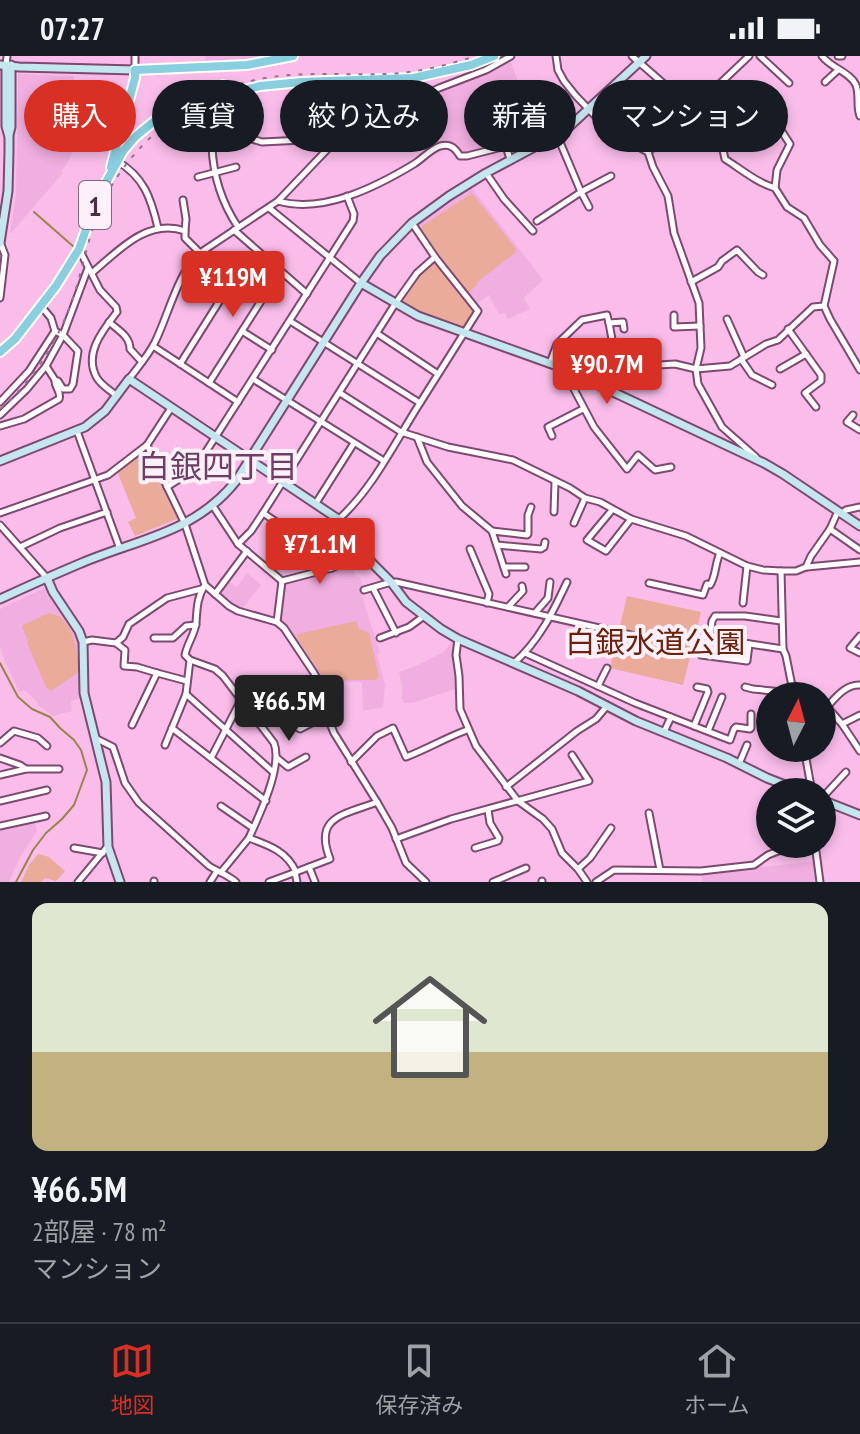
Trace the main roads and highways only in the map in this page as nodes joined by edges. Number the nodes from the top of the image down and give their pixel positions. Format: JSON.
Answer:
{"nodes":[{"id":1,"x":293,"y":56,"type":"edge"},
{"id":2,"x":494,"y":56,"type":"edge"},
{"id":3,"x":110,"y":176,"type":"junction"},
{"id":4,"x":0,"y":352,"type":"edge"}],
"edges":[{"from":1,"to":3,"type":"main road","number":"1"},
{"from":2,"to":3,"type":"main road","number":"1"},
{"from":3,"to":4,"type":"main road","number":"1"}]}
